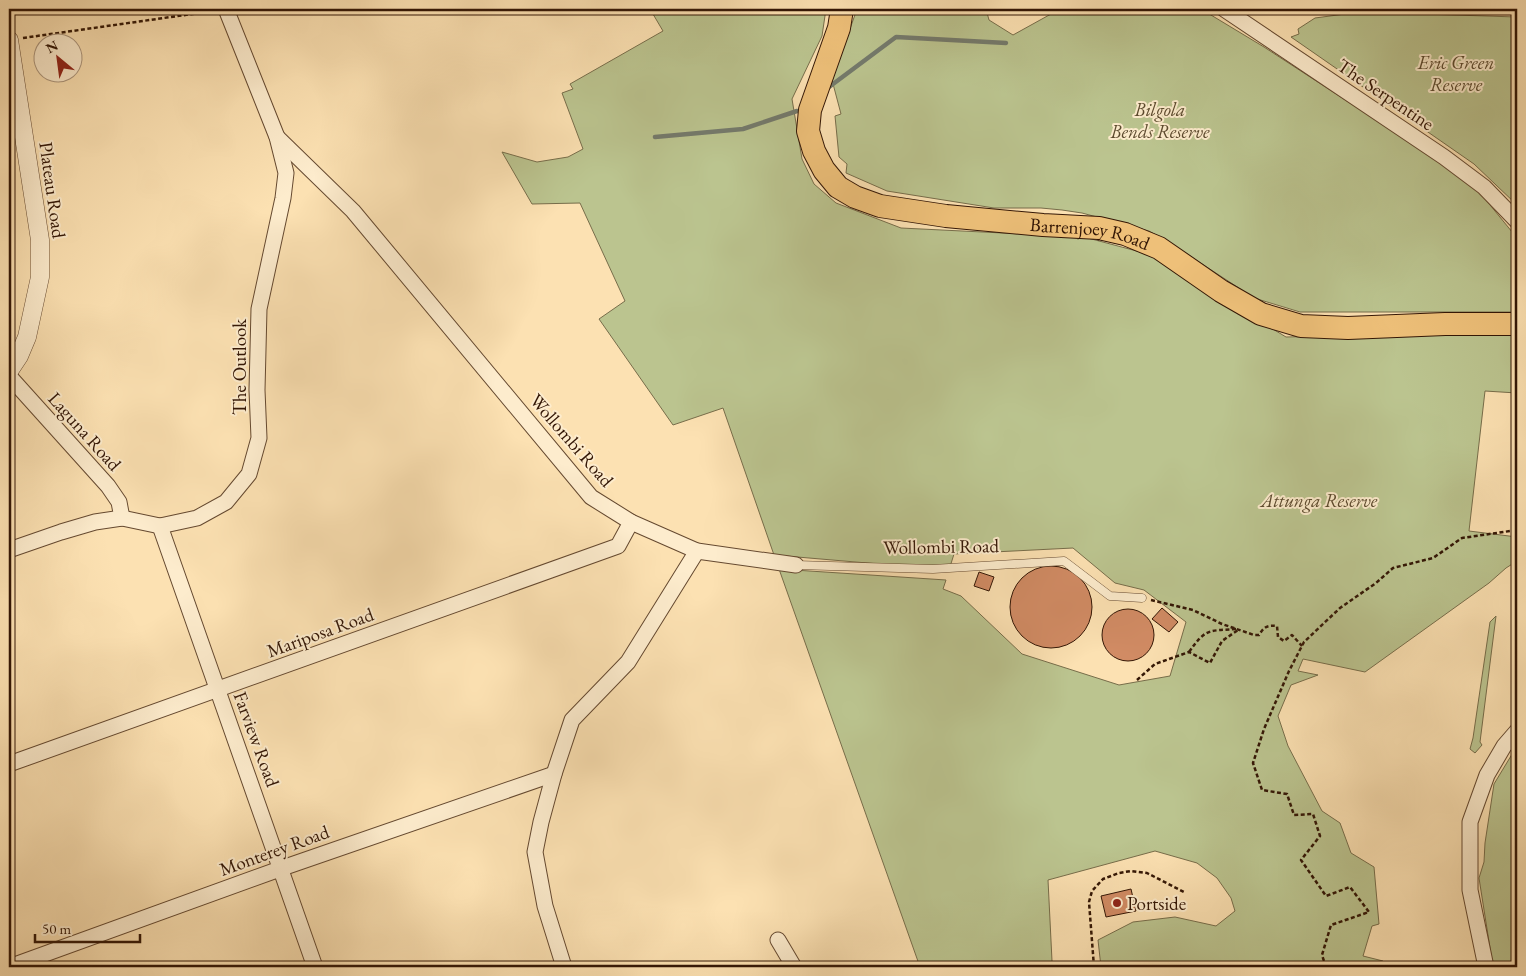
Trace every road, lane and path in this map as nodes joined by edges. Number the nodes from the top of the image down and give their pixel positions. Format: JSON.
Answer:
{"nodes":[{"id":1,"x":226,"y":9,"type":"edge"},
{"id":2,"x":842,"y":9,"type":"edge"},
{"id":3,"x":1224,"y":9,"type":"edge"},
{"id":4,"x":9,"y":40,"type":"edge"},
{"id":5,"x":277,"y":137,"type":"junction"},
{"id":6,"x":1517,"y":222,"type":"edge"},
{"id":7,"x":1517,"y":324,"type":"edge"},
{"id":8,"x":9,"y":371,"type":"edge"},
{"id":9,"x":9,"y":376,"type":"edge"},
{"id":10,"x":122,"y":518,"type":"junction"},
{"id":11,"x":631,"y":522,"type":"junction"},
{"id":12,"x":160,"y":526,"type":"junction"},
{"id":13,"x":1517,"y":530,"type":"edge"},
{"id":14,"x":9,"y":550,"type":"edge"},
{"id":15,"x":697,"y":551,"type":"junction"},
{"id":16,"x":796,"y":565,"type":"joint"},
{"id":17,"x":1142,"y":598,"type":"joint"},
{"id":18,"x":1238,"y":629,"type":"junction"},
{"id":19,"x":1302,"y":646,"type":"junction"},
{"id":20,"x":1189,"y":652,"type":"junction"},
{"id":21,"x":1137,"y":680,"type":"dead end"},
{"id":22,"x":218,"y":689,"type":"junction"},
{"id":23,"x":1517,"y":731,"type":"edge"},
{"id":24,"x":9,"y":764,"type":"edge"},
{"id":25,"x":554,"y":774,"type":"junction"},
{"id":26,"x":282,"y":868,"type":"junction"},
{"id":27,"x":1184,"y":892,"type":"dead end"},
{"id":28,"x":778,"y":940,"type":"dead end"},
{"id":29,"x":9,"y":967,"type":"edge"},
{"id":30,"x":315,"y":967,"type":"edge"},
{"id":31,"x":564,"y":967,"type":"edge"},
{"id":32,"x":794,"y":967,"type":"edge"},
{"id":33,"x":1000,"y":967,"type":"edge"},
{"id":34,"x":1024,"y":967,"type":"edge"},
{"id":35,"x":1094,"y":967,"type":"edge"},
{"id":36,"x":1326,"y":967,"type":"edge"},
{"id":37,"x":1486,"y":967,"type":"edge"}],
"edges":[{"from":1,"to":4,"type":"path"},
{"from":1,"to":5,"type":"street","name":"The Outlook"},
{"from":2,"to":7,"type":"main road","name":"Barrenjoey Road"},
{"from":3,"to":6,"type":"street","name":"The Serpentine"},
{"from":4,"to":8,"type":"street","name":"Plateau Road"},
{"from":5,"to":11,"type":"street","name":"Wollombi Road"},
{"from":5,"to":12,"type":"street","name":"The Outlook"},
{"from":9,"to":10,"type":"street","name":"Laguna Road"},
{"from":10,"to":12,"type":"street","name":"The Outlook"},
{"from":10,"to":14,"type":"street","name":"The Outlook"},
{"from":11,"to":15,"type":"street","name":"Wollombi Road"},
{"from":11,"to":22,"type":"street","name":"Mariposa Road"},
{"from":12,"to":22,"type":"street","name":"Farview Road"},
{"from":13,"to":19,"type":"path"},
{"from":15,"to":16,"type":"street","name":"Wollombi Road"},
{"from":15,"to":25,"type":"street"},
{"from":16,"to":17,"type":"lane","name":"Wollombi Road"},
{"from":17,"to":18,"type":"path"},
{"from":18,"to":19,"type":"path"},
{"from":18,"to":20,"type":"path"},
{"from":18,"to":20,"type":"path"},
{"from":19,"to":36,"type":"path"},
{"from":20,"to":21,"type":"path"},
{"from":22,"to":24,"type":"street","name":"Mariposa Road"},
{"from":22,"to":26,"type":"street","name":"Farview Road"},
{"from":23,"to":37,"type":"street"},
{"from":25,"to":26,"type":"street","name":"Monterey Road"},
{"from":25,"to":31,"type":"street"},
{"from":26,"to":29,"type":"street","name":"Monterey Road"},
{"from":26,"to":30,"type":"street","name":"Farview Road"},
{"from":27,"to":35,"type":"path"},
{"from":28,"to":32,"type":"street"},
{"from":33,"to":34,"type":"path"}]}
